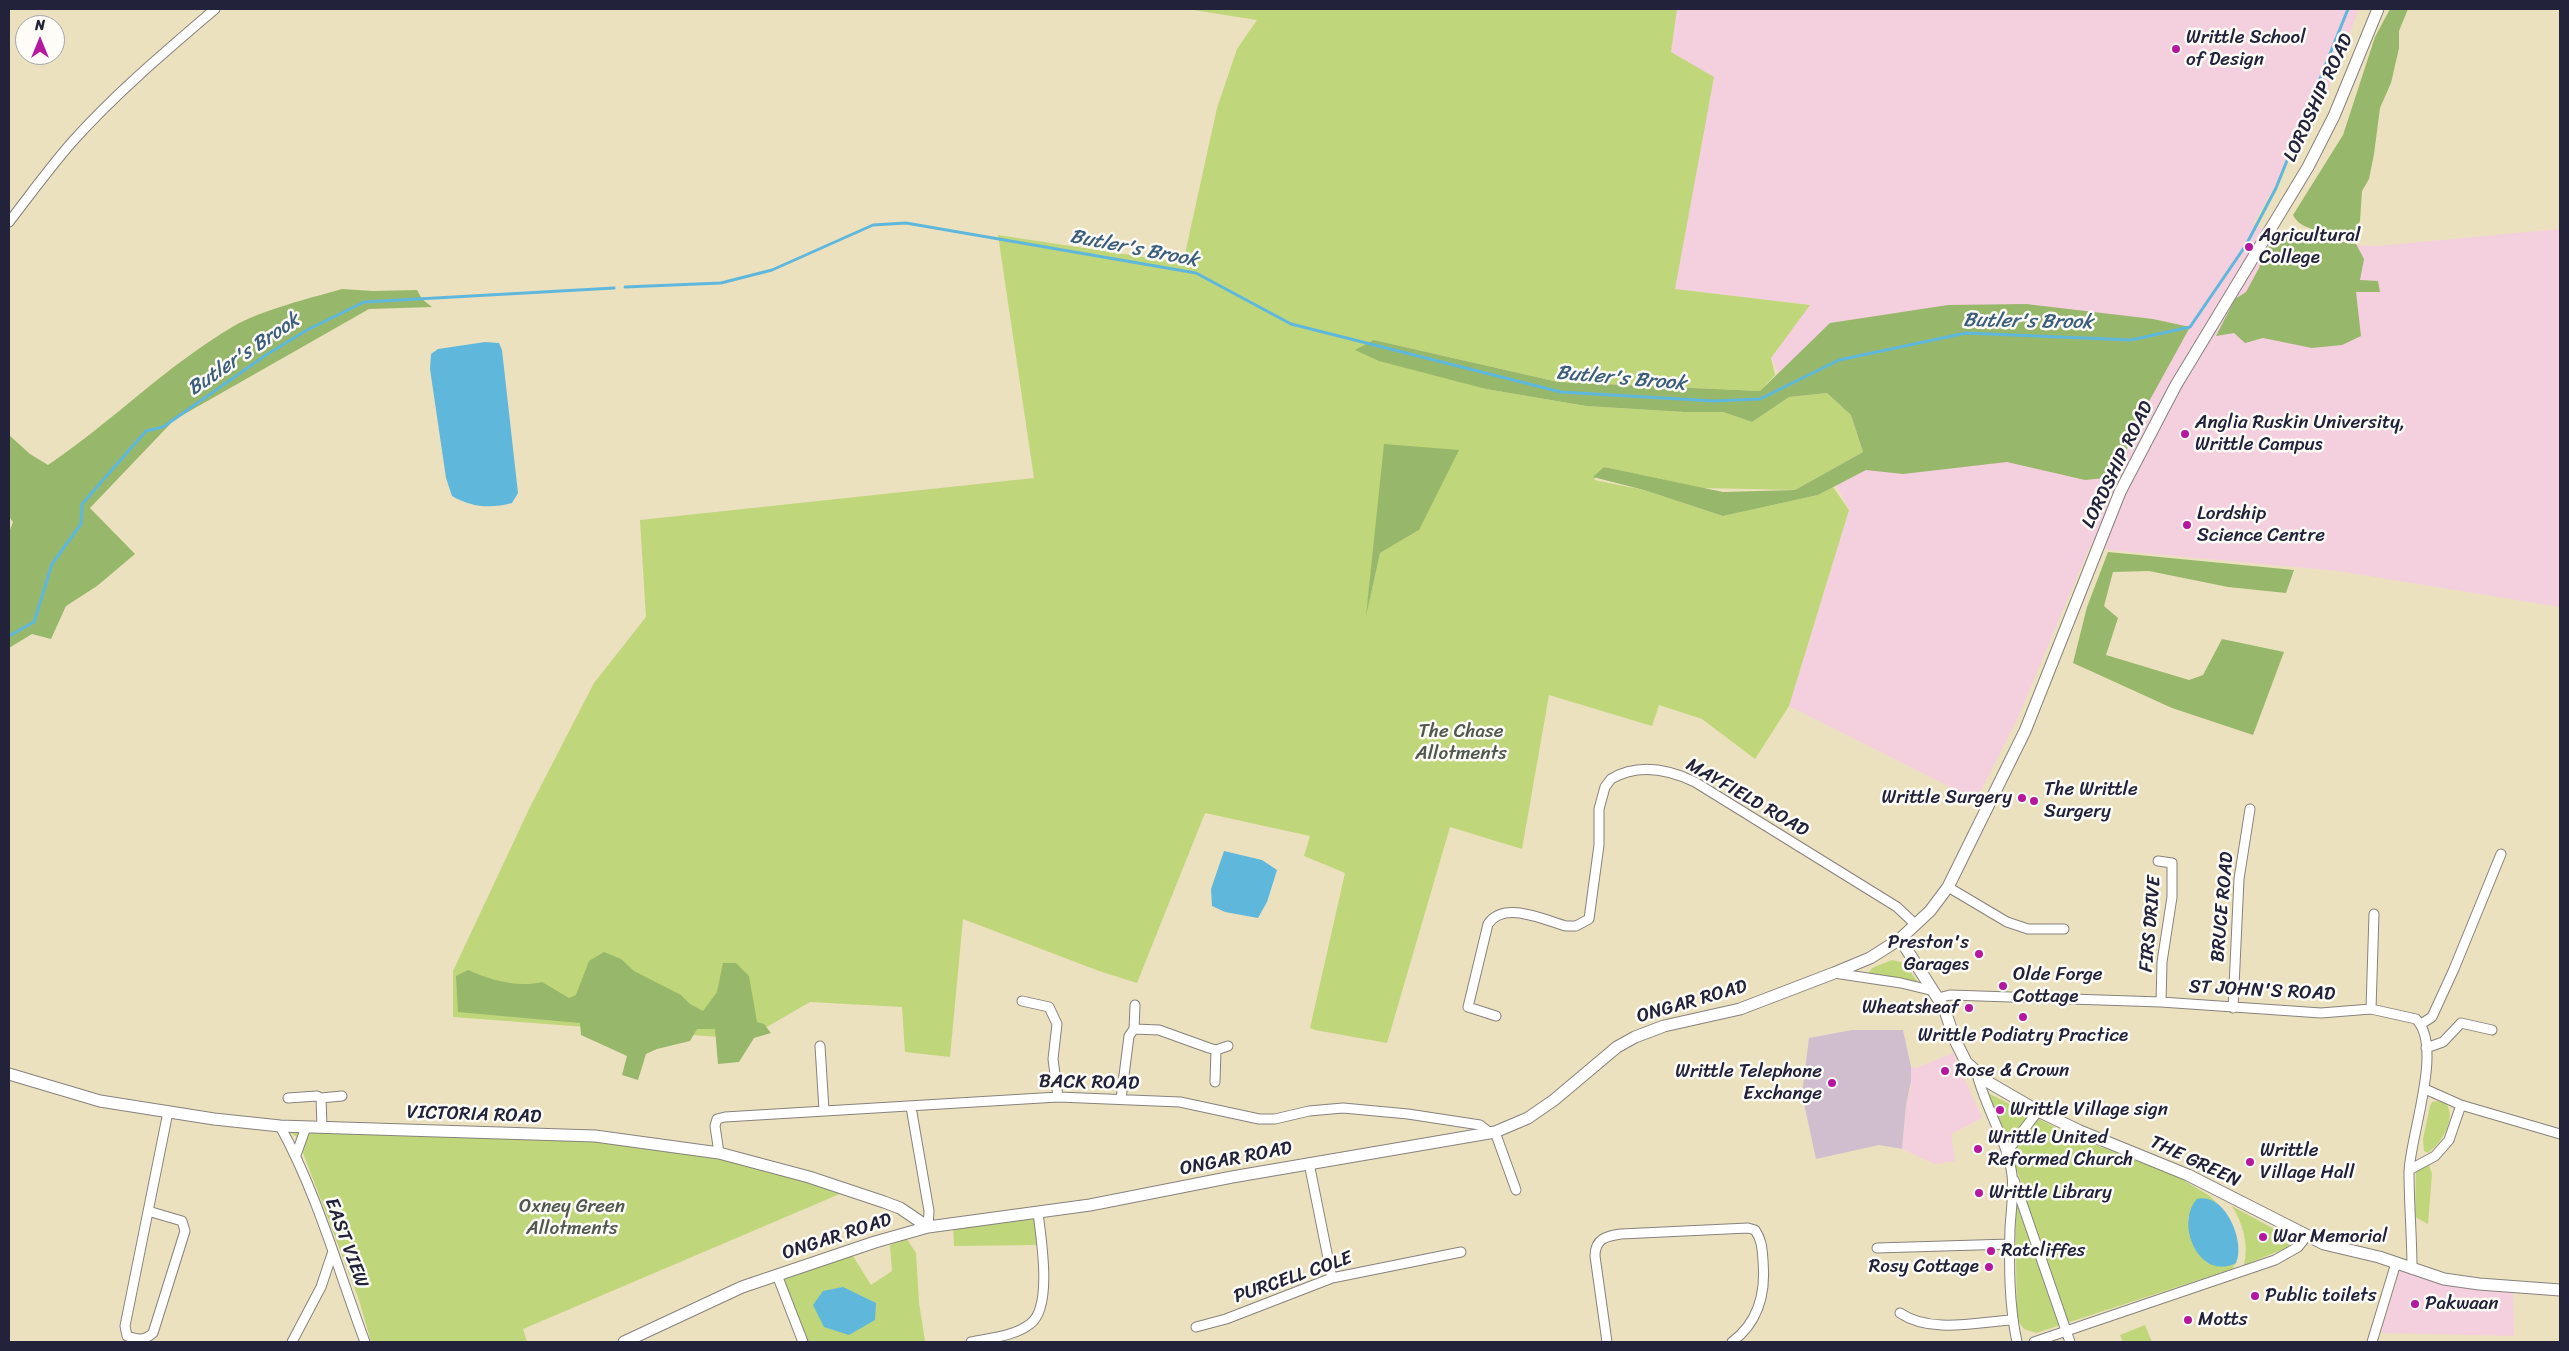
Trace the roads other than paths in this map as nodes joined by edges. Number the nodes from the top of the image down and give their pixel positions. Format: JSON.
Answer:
{"nodes":[{"id":1,"x":214,"y":9,"type":"edge"},
{"id":2,"x":2378,"y":9,"type":"edge"},
{"id":3,"x":9,"y":222,"type":"edge"},
{"id":4,"x":2250,"y":808,"type":"dead end"},
{"id":5,"x":2501,"y":854,"type":"dead end"},
{"id":6,"x":2158,"y":861,"type":"dead end"},
{"id":7,"x":1948,"y":887,"type":"junction"},
{"id":8,"x":2374,"y":914,"type":"dead end"},
{"id":9,"x":1916,"y":925,"type":"junction"},
{"id":10,"x":2064,"y":929,"type":"dead end"},
{"id":11,"x":1900,"y":939,"type":"junction"},
{"id":12,"x":1834,"y":973,"type":"junction"},
{"id":13,"x":1936,"y":995,"type":"junction"},
{"id":14,"x":1022,"y":1001,"type":"dead end"},
{"id":15,"x":2161,"y":1002,"type":"junction"},
{"id":16,"x":1135,"y":1005,"type":"dead end"},
{"id":17,"x":2233,"y":1008,"type":"junction"},
{"id":18,"x":2371,"y":1009,"type":"junction"},
{"id":19,"x":1496,"y":1016,"type":"dead end"},
{"id":20,"x":2421,"y":1024,"type":"junction"},
{"id":21,"x":1134,"y":1029,"type":"junction"},
{"id":22,"x":2492,"y":1030,"type":"dead end"},
{"id":23,"x":820,"y":1046,"type":"dead end"},
{"id":24,"x":1228,"y":1046,"type":"dead end"},
{"id":25,"x":2426,"y":1048,"type":"junction"},
{"id":26,"x":1216,"y":1050,"type":"junction"},
{"id":27,"x":9,"y":1074,"type":"edge"},
{"id":28,"x":1977,"y":1074,"type":"junction"},
{"id":29,"x":1215,"y":1082,"type":"dead end"},
{"id":30,"x":2425,"y":1089,"type":"junction"},
{"id":31,"x":342,"y":1096,"type":"dead end"},
{"id":32,"x":1058,"y":1097,"type":"junction"},
{"id":33,"x":288,"y":1098,"type":"dead end"},
{"id":34,"x":321,"y":1098,"type":"junction"},
{"id":35,"x":1121,"y":1099,"type":"junction"},
{"id":36,"x":2461,"y":1105,"type":"junction"},
{"id":37,"x":911,"y":1106,"type":"junction"},
{"id":38,"x":824,"y":1110,"type":"junction"},
{"id":39,"x":2038,"y":1111,"type":"junction"},
{"id":40,"x":168,"y":1112,"type":"junction"},
{"id":41,"x":280,"y":1126,"type":"junction"},
{"id":42,"x":306,"y":1127,"type":"junction"},
{"id":43,"x":322,"y":1127,"type":"junction"},
{"id":44,"x":1492,"y":1132,"type":"junction"},
{"id":45,"x":2560,"y":1134,"type":"edge"},
{"id":46,"x":719,"y":1153,"type":"junction"},
{"id":47,"x":2006,"y":1153,"type":"junction"},
{"id":48,"x":296,"y":1155,"type":"junction"},
{"id":49,"x":1309,"y":1163,"type":"junction"},
{"id":50,"x":2410,"y":1170,"type":"junction"},
{"id":51,"x":2012,"y":1175,"type":"junction"},
{"id":52,"x":1516,"y":1190,"type":"dead end"},
{"id":53,"x":148,"y":1211,"type":"junction"},
{"id":54,"x":1038,"y":1213,"type":"junction"},
{"id":55,"x":928,"y":1228,"type":"junction"},
{"id":56,"x":2306,"y":1237,"type":"junction"},
{"id":57,"x":2010,"y":1244,"type":"junction"},
{"id":58,"x":1877,"y":1248,"type":"dead end"},
{"id":59,"x":1461,"y":1252,"type":"dead end"},
{"id":60,"x":332,"y":1254,"type":"junction"},
{"id":61,"x":2404,"y":1266,"type":"junction"},
{"id":62,"x":777,"y":1275,"type":"junction"},
{"id":63,"x":1332,"y":1278,"type":"junction"},
{"id":64,"x":2560,"y":1290,"type":"edge"},
{"id":65,"x":1900,"y":1313,"type":"dead end"},
{"id":66,"x":2012,"y":1320,"type":"junction"},
{"id":67,"x":1196,"y":1327,"type":"dead end"},
{"id":68,"x":2067,"y":1331,"type":"junction"},
{"id":69,"x":292,"y":1342,"type":"edge"},
{"id":70,"x":365,"y":1342,"type":"edge"},
{"id":71,"x":624,"y":1342,"type":"edge"},
{"id":72,"x":803,"y":1342,"type":"edge"},
{"id":73,"x":971,"y":1342,"type":"edge"},
{"id":74,"x":1607,"y":1342,"type":"edge"},
{"id":75,"x":1732,"y":1342,"type":"edge"},
{"id":76,"x":2017,"y":1342,"type":"edge"},
{"id":77,"x":2034,"y":1342,"type":"edge"},
{"id":78,"x":2070,"y":1342,"type":"edge"},
{"id":79,"x":2372,"y":1342,"type":"edge"}],
"edges":[{"from":1,"to":3,"type":"street"},
{"from":2,"to":7,"type":"street","name":"LORDSHIP ROAD"},
{"from":4,"to":17,"type":"street","name":"BRUCE ROAD"},
{"from":5,"to":20,"type":"street"},
{"from":6,"to":15,"type":"street","name":"FIRS DRIVE"},
{"from":7,"to":9,"type":"street","name":"LORDSHIP ROAD"},
{"from":7,"to":10,"type":"street"},
{"from":8,"to":18,"type":"street"},
{"from":9,"to":11,"type":"street","name":"LORDSHIP ROAD"},
{"from":9,"to":19,"type":"street","name":"MAYFIELD ROAD"},
{"from":11,"to":12,"type":"street","name":"ONGAR ROAD"},
{"from":11,"to":13,"type":"street","name":"THE GREEN"},
{"from":12,"to":13,"type":"street","name":"ONGAR ROAD"},
{"from":12,"to":44,"type":"street","name":"ONGAR ROAD"},
{"from":13,"to":15,"type":"street","name":"ST JOHN'S ROAD"},
{"from":13,"to":28,"type":"street","name":"THE GREEN"},
{"from":14,"to":32,"type":"street"},
{"from":15,"to":17,"type":"street","name":"ST JOHN'S ROAD"},
{"from":16,"to":21,"type":"street"},
{"from":17,"to":18,"type":"street","name":"ST JOHN'S ROAD"},
{"from":18,"to":20,"type":"street","name":"ST JOHN'S ROAD"},
{"from":20,"to":25,"type":"street"},
{"from":21,"to":26,"type":"street"},
{"from":21,"to":35,"type":"street"},
{"from":22,"to":25,"type":"street"},
{"from":23,"to":38,"type":"street"},
{"from":24,"to":26,"type":"street"},
{"from":25,"to":30,"type":"street"},
{"from":26,"to":29,"type":"street"},
{"from":27,"to":40,"type":"street","name":"VICTORIA ROAD"},
{"from":28,"to":39,"type":"street","name":"THE GREEN"},
{"from":28,"to":47,"type":"street","name":"THE GREEN"},
{"from":30,"to":36,"type":"street"},
{"from":30,"to":50,"type":"street"},
{"from":31,"to":34,"type":"street"},
{"from":32,"to":35,"type":"street","name":"BACK ROAD"},
{"from":32,"to":37,"type":"street","name":"BACK ROAD"},
{"from":33,"to":34,"type":"street"},
{"from":34,"to":43,"type":"street"},
{"from":35,"to":44,"type":"street","name":"BACK ROAD"},
{"from":36,"to":45,"type":"street"},
{"from":36,"to":50,"type":"street"},
{"from":37,"to":38,"type":"street","name":"BACK ROAD"},
{"from":37,"to":55,"type":"street"},
{"from":38,"to":46,"type":"street","name":"BACK ROAD"},
{"from":39,"to":47,"type":"street"},
{"from":39,"to":56,"type":"street","name":"THE GREEN"},
{"from":40,"to":41,"type":"street","name":"VICTORIA ROAD"},
{"from":40,"to":53,"type":"street"},
{"from":41,"to":42,"type":"street","name":"VICTORIA ROAD"},
{"from":41,"to":48,"type":"street","name":"EAST VIEW"},
{"from":42,"to":43,"type":"street","name":"VICTORIA ROAD"},
{"from":42,"to":48,"type":"street"},
{"from":43,"to":46,"type":"street","name":"VICTORIA ROAD"},
{"from":44,"to":49,"type":"street","name":"ONGAR ROAD"},
{"from":44,"to":52,"type":"street"},
{"from":46,"to":55,"type":"street","name":"VICTORIA ROAD"},
{"from":47,"to":51,"type":"street","name":"THE GREEN"},
{"from":48,"to":60,"type":"street","name":"EAST VIEW"},
{"from":49,"to":54,"type":"street","name":"ONGAR ROAD"},
{"from":49,"to":63,"type":"street"},
{"from":50,"to":61,"type":"street"},
{"from":51,"to":57,"type":"street","name":"THE GREEN"},
{"from":51,"to":68,"type":"street","name":"THE GREEN"},
{"from":53,"to":53,"type":"street"},
{"from":54,"to":55,"type":"street","name":"ONGAR ROAD"},
{"from":54,"to":73,"type":"street"},
{"from":55,"to":62,"type":"street","name":"ONGAR ROAD"},
{"from":56,"to":61,"type":"street","name":"THE GREEN"},
{"from":56,"to":68,"type":"street"},
{"from":57,"to":58,"type":"street"},
{"from":57,"to":66,"type":"street","name":"THE GREEN"},
{"from":59,"to":63,"type":"street","name":"PURCELL COLE"},
{"from":60,"to":69,"type":"street"},
{"from":60,"to":70,"type":"street","name":"EAST VIEW"},
{"from":61,"to":64,"type":"street","name":"THE GREEN"},
{"from":61,"to":79,"type":"street"},
{"from":62,"to":71,"type":"street","name":"ONGAR ROAD"},
{"from":62,"to":72,"type":"street"},
{"from":63,"to":67,"type":"street","name":"PURCELL COLE"},
{"from":65,"to":66,"type":"street"},
{"from":66,"to":76,"type":"street","name":"THE GREEN"},
{"from":68,"to":77,"type":"street"},
{"from":68,"to":78,"type":"street","name":"THE GREEN"},
{"from":74,"to":75,"type":"street"}]}
